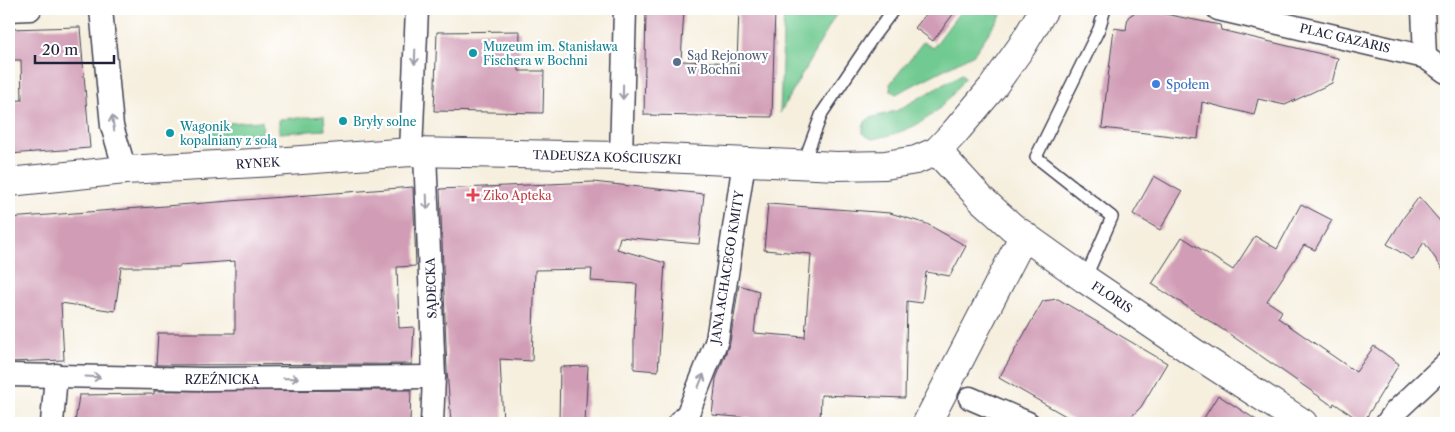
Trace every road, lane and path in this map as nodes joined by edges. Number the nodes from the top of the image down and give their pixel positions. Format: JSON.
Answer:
{"nodes":[{"id":1,"x":30,"y":9,"type":"edge"},
{"id":2,"x":101,"y":9,"type":"edge"},
{"id":3,"x":416,"y":9,"type":"edge"},
{"id":4,"x":625,"y":9,"type":"edge"},
{"id":5,"x":894,"y":9,"type":"edge"},
{"id":6,"x":1044,"y":9,"type":"edge"},
{"id":7,"x":1105,"y":9,"type":"edge"},
{"id":8,"x":1218,"y":9,"type":"edge"},
{"id":9,"x":1423,"y":9,"type":"edge"},
{"id":10,"x":9,"y":10,"type":"edge"},
{"id":11,"x":1425,"y":57,"type":"junction"},
{"id":12,"x":1446,"y":72,"type":"edge"},
{"id":13,"x":937,"y":151,"type":"junction"},
{"id":14,"x":418,"y":152,"type":"junction"},
{"id":15,"x":621,"y":156,"type":"junction"},
{"id":16,"x":744,"y":162,"type":"junction"},
{"id":17,"x":803,"y":164,"type":"junction"},
{"id":18,"x":125,"y":170,"type":"junction"},
{"id":19,"x":9,"y":182,"type":"edge"},
{"id":20,"x":1024,"y":235,"type":"junction"},
{"id":21,"x":1084,"y":279,"type":"junction"},
{"id":22,"x":1446,"y":364,"type":"edge"},
{"id":23,"x":9,"y":375,"type":"edge"},
{"id":24,"x":56,"y":375,"type":"junction"},
{"id":25,"x":434,"y":377,"type":"junction"},
{"id":26,"x":970,"y":398,"type":"dead end"},
{"id":27,"x":52,"y":423,"type":"edge"},
{"id":28,"x":432,"y":423,"type":"edge"},
{"id":29,"x":679,"y":423,"type":"edge"},
{"id":30,"x":927,"y":423,"type":"edge"},
{"id":31,"x":1028,"y":423,"type":"edge"},
{"id":32,"x":1303,"y":423,"type":"edge"},
{"id":33,"x":1387,"y":423,"type":"edge"}],
"edges":[{"from":1,"to":10,"type":"street"},
{"from":18,"to":2,"type":"street","one_way":true},
{"from":3,"to":14,"type":"street","one_way":true},
{"from":4,"to":15,"type":"street","one_way":true},
{"from":5,"to":17,"type":"lane"},
{"from":6,"to":13,"type":"street"},
{"from":7,"to":21,"type":"lane"},
{"from":8,"to":11,"type":"street","name":"PLAC GAZARIS"},
{"from":9,"to":11,"type":"street"},
{"from":11,"to":12,"type":"street"},
{"from":13,"to":17,"type":"street","name":"TADEUSZA KOŚCIUSZKI"},
{"from":13,"to":20,"type":"street","name":"FLORIS"},
{"from":14,"to":15,"type":"street","name":"TADEUSZA KOŚCIUSZKI"},
{"from":14,"to":18,"type":"street","name":"RYNEK"},
{"from":14,"to":25,"type":"street","name":"SĄDECKA","one_way":true},
{"from":15,"to":16,"type":"street","name":"TADEUSZA KOŚCIUSZKI"},
{"from":16,"to":17,"type":"street","name":"TADEUSZA KOŚCIUSZKI"},
{"from":29,"to":16,"type":"street","name":"JANA ACHACEGO KMITY","one_way":true},
{"from":18,"to":19,"type":"street","name":"RYNEK"},
{"from":20,"to":21,"type":"street","name":"FLORIS"},
{"from":20,"to":30,"type":"street"},
{"from":21,"to":32,"type":"street","name":"FLORIS"},
{"from":22,"to":33,"type":"street"},
{"from":23,"to":24,"type":"street","name":"RZEŹNICKA"},
{"from":24,"to":25,"type":"street","name":"RZEŹNICKA","one_way":true},
{"from":24,"to":27,"type":"street"},
{"from":25,"to":28,"type":"street","name":"SĄDECKA"},
{"from":26,"to":31,"type":"street"}]}
